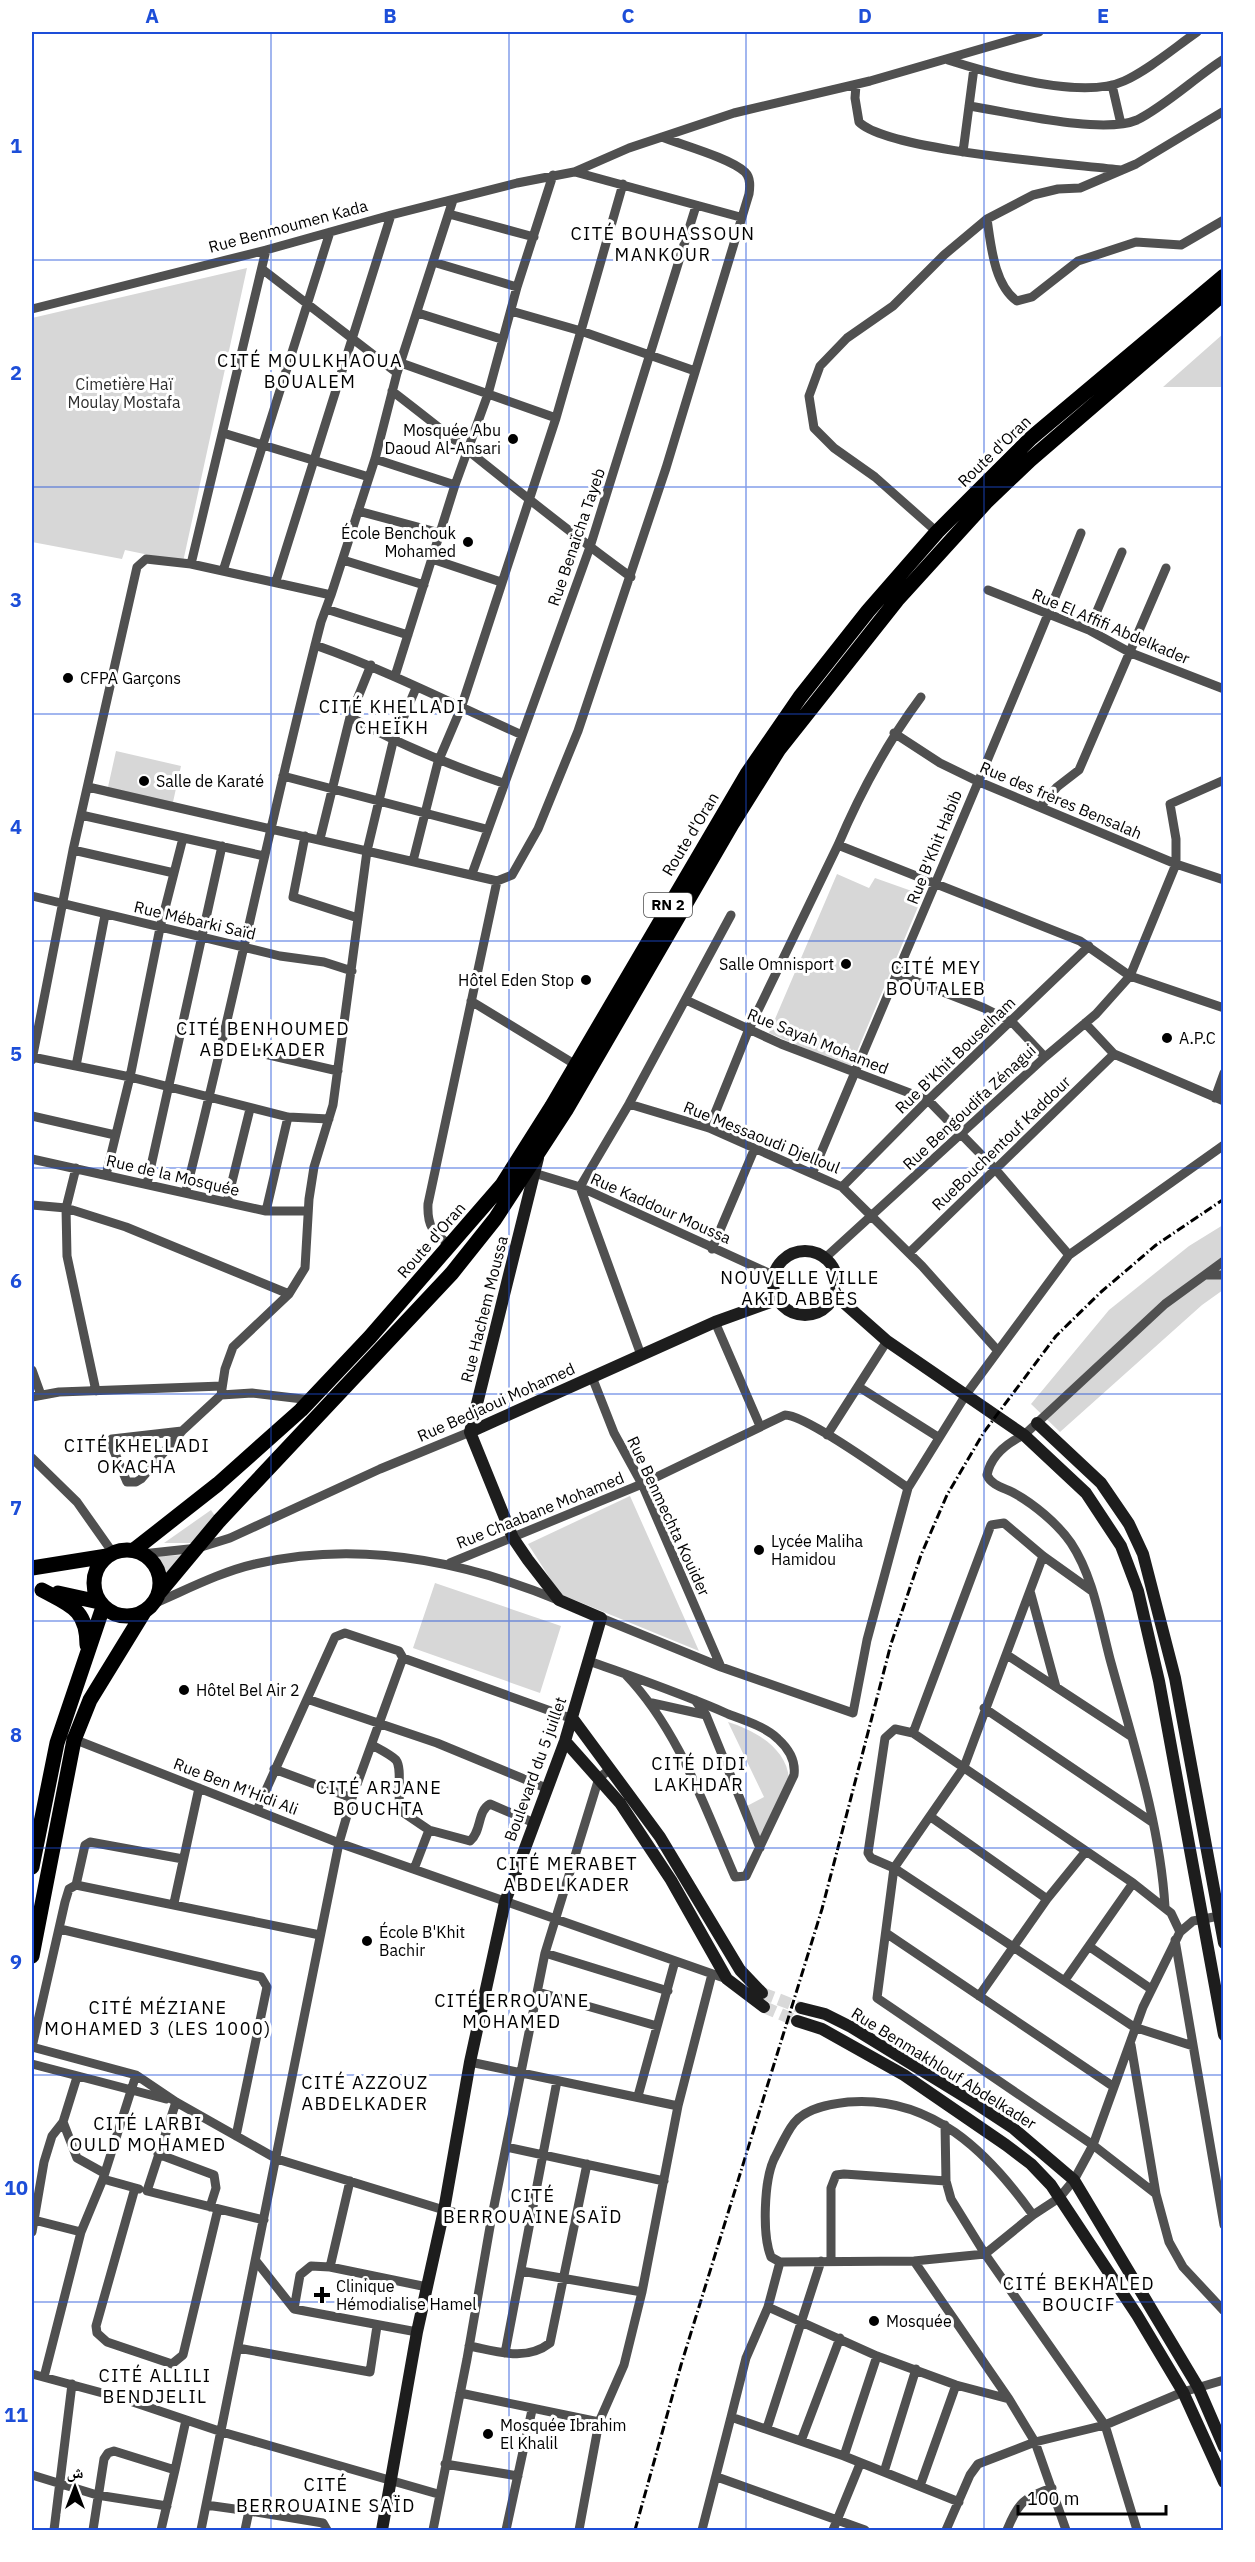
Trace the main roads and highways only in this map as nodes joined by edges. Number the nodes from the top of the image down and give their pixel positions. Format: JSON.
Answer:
{"nodes":[{"id":1,"x":1224,"y":276,"type":"edge"},
{"id":2,"x":1224,"y":294,"type":"edge"},
{"id":3,"x":138,"y":1552,"type":"junction"},
{"id":4,"x":110,"y":1554,"type":"junction"},
{"id":5,"x":32,"y":1568,"type":"edge"},
{"id":6,"x":37,"y":1590,"type":"edge"},
{"id":7,"x":152,"y":1603,"type":"junction"},
{"id":8,"x":101,"y":1604,"type":"junction"},
{"id":9,"x":87,"y":1653,"type":"junction"},
{"id":10,"x":67,"y":1736,"type":"junction"},
{"id":11,"x":32,"y":1867,"type":"edge"},
{"id":12,"x":32,"y":1956,"type":"edge"}],
"edges":[{"from":1,"to":3,"type":"main road","name":"Route d'Oran","number":"RN 2"},
{"from":2,"to":7,"type":"main road","name":"Route d'Oran","number":"RN 2"},
{"from":3,"to":4,"type":"main road"},
{"from":3,"to":7,"type":"main road"},
{"from":4,"to":5,"type":"main road"},
{"from":4,"to":8,"type":"main road"},
{"from":6,"to":8,"type":"main road"},
{"from":6,"to":9,"type":"main road"},
{"from":7,"to":8,"type":"main road"},
{"from":7,"to":10,"type":"main road"},
{"from":8,"to":9,"type":"main road"},
{"from":9,"to":10,"type":"main road"},
{"from":10,"to":11,"type":"main road"},
{"from":10,"to":12,"type":"main road"}]}
